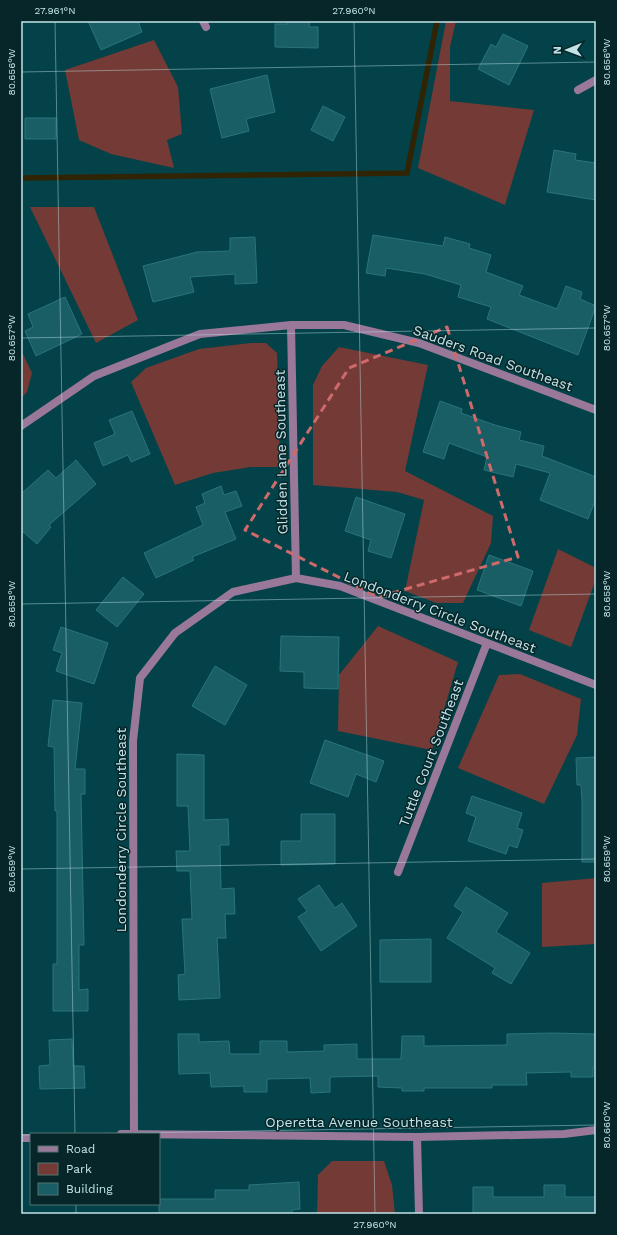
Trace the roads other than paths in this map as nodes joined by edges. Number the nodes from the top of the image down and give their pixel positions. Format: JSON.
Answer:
{"nodes":[{"id":1,"x":596,"y":80,"type":"edge"},
{"id":2,"x":578,"y":90,"type":"dead end"},
{"id":3,"x":291,"y":325,"type":"junction"},
{"id":4,"x":596,"y":410,"type":"edge"},
{"id":5,"x":21,"y":426,"type":"edge"},
{"id":6,"x":296,"y":578,"type":"junction"},
{"id":7,"x":487,"y":643,"type":"junction"},
{"id":8,"x":596,"y":685,"type":"edge"},
{"id":9,"x":398,"y":872,"type":"dead end"},
{"id":10,"x":596,"y":1130,"type":"edge"},
{"id":11,"x":134,"y":1133,"type":"edge"},
{"id":12,"x":160,"y":1133,"type":"edge"},
{"id":13,"x":417,"y":1137,"type":"junction"},
{"id":14,"x":419,"y":1214,"type":"edge"}],
"edges":[{"from":1,"to":2,"type":"street"},
{"from":3,"to":4,"type":"street","name":"Sauders Road Southeast"},
{"from":3,"to":5,"type":"street","name":"Sauders Road Southeast"},
{"from":3,"to":6,"type":"street","name":"Glidden Lane Southeast"},
{"from":6,"to":7,"type":"street","name":"Londonderry Circle Southeast"},
{"from":6,"to":11,"type":"street","name":"Londonderry Circle Southeast"},
{"from":7,"to":8,"type":"street","name":"Londonderry Circle Southeast"},
{"from":7,"to":9,"type":"street","name":"Tuttle Court Southeast"},
{"from":10,"to":13,"type":"street","name":"Operetta Avenue Southeast"},
{"from":12,"to":13,"type":"street","name":"Operetta Avenue Southeast"},
{"from":13,"to":14,"type":"street"}]}
